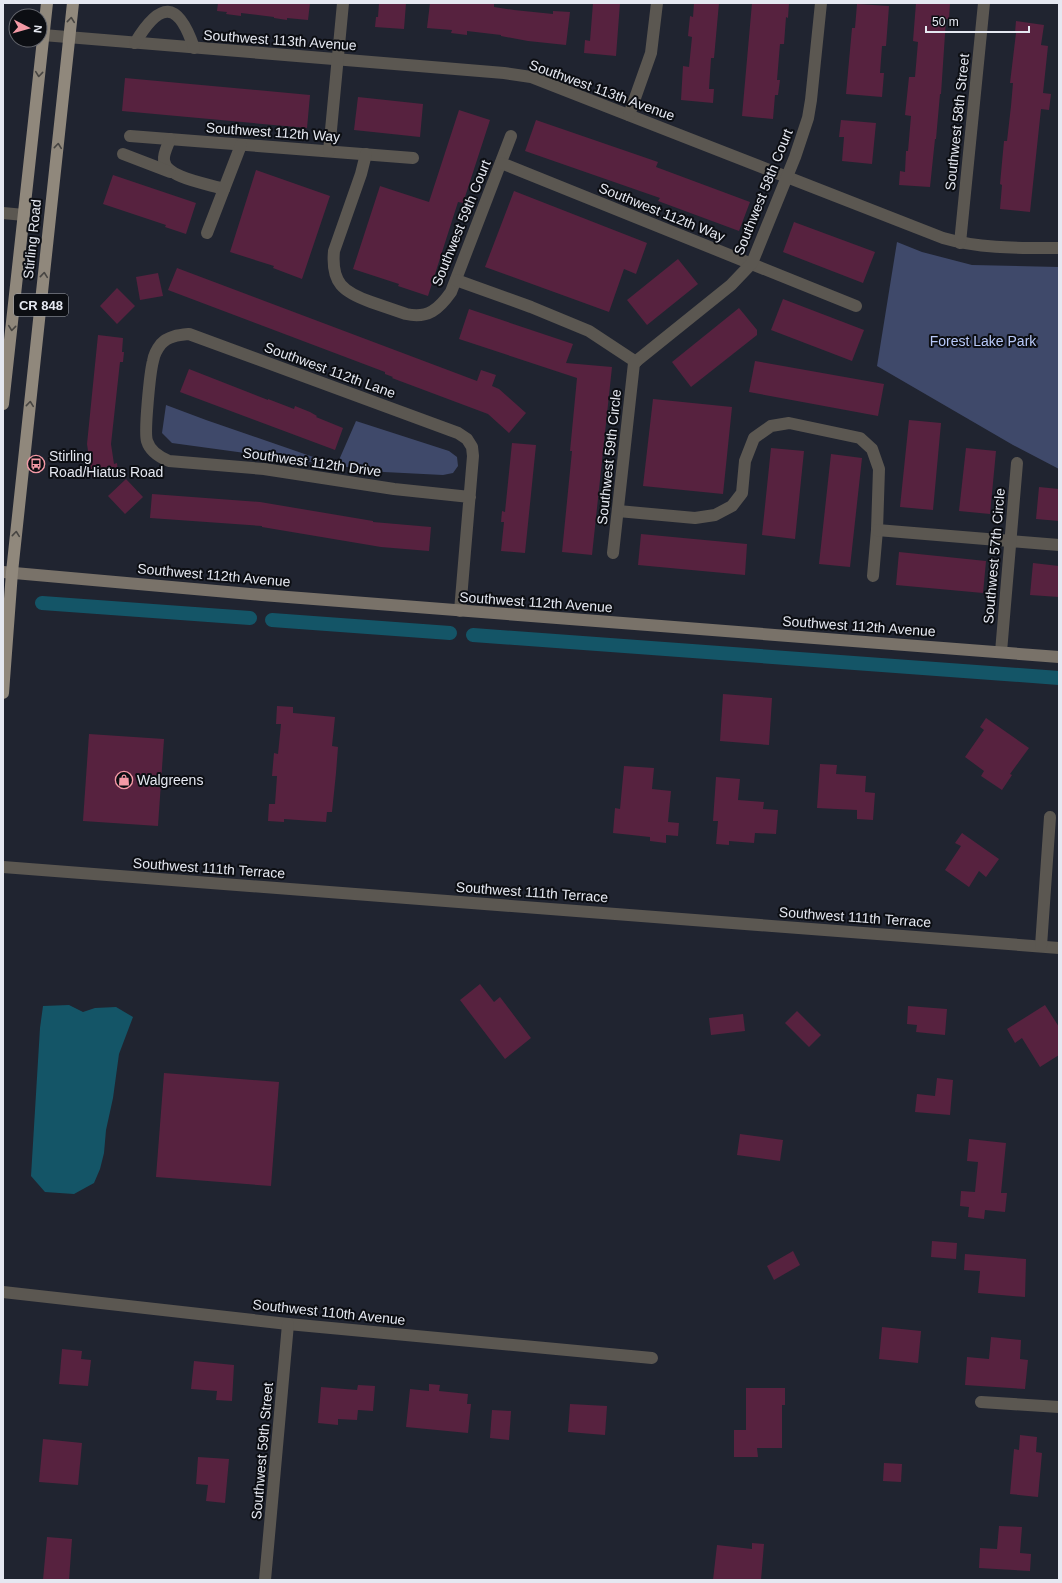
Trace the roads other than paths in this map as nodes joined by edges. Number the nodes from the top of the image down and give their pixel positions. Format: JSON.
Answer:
{"nodes":[{"id":1,"x":73,"y":3,"type":"edge"},
{"id":2,"x":343,"y":3,"type":"edge"},
{"id":3,"x":657,"y":3,"type":"edge"},
{"id":4,"x":821,"y":3,"type":"edge"},
{"id":5,"x":984,"y":3,"type":"edge"},
{"id":6,"x":48,"y":35,"type":"edge"},
{"id":7,"x":69,"y":37,"type":"junction"},
{"id":8,"x":135,"y":43,"type":"junction"},
{"id":9,"x":42,"y":48,"type":"edge"},
{"id":10,"x":194,"y":48,"type":"junction"},
{"id":11,"x":337,"y":59,"type":"junction"},
{"id":12,"x":630,"y":115,"type":"junction"},
{"id":13,"x":130,"y":136,"type":"dead end"},
{"id":14,"x":511,"y":136,"type":"dead end"},
{"id":15,"x":170,"y":139,"type":"junction"},
{"id":16,"x":241,"y":145,"type":"junction"},
{"id":17,"x":328,"y":151,"type":"junction"},
{"id":18,"x":123,"y":154,"type":"dead end"},
{"id":19,"x":366,"y":154,"type":"junction"},
{"id":20,"x":413,"y":158,"type":"dead end"},
{"id":21,"x":501,"y":163,"type":"junction"},
{"id":22,"x":170,"y":172,"type":"junction"},
{"id":23,"x":786,"y":178,"type":"junction"},
{"id":24,"x":224,"y":189,"type":"junction"},
{"id":25,"x":3,"y":214,"type":"edge"},
{"id":26,"x":24,"y":215,"type":"junction"},
{"id":27,"x":207,"y":233,"type":"dead end"},
{"id":28,"x":960,"y":243,"type":"junction"},
{"id":29,"x":1059,"y":248,"type":"edge"},
{"id":30,"x":752,"y":263,"type":"junction"},
{"id":31,"x":456,"y":280,"type":"junction"},
{"id":32,"x":856,"y":306,"type":"dead end"},
{"id":33,"x":635,"y":363,"type":"junction"},
{"id":34,"x":3,"y":404,"type":"edge"},
{"id":35,"x":152,"y":451,"type":"joint"},
{"id":36,"x":1017,"y":463,"type":"dead end"},
{"id":37,"x":470,"y":497,"type":"junction"},
{"id":38,"x":618,"y":510,"type":"junction"},
{"id":39,"x":877,"y":530,"type":"junction"},
{"id":40,"x":1010,"y":542,"type":"junction"},
{"id":41,"x":1059,"y":545,"type":"edge"},
{"id":42,"x":613,"y":553,"type":"dead end"},
{"id":43,"x":7,"y":572,"type":"edge"},
{"id":44,"x":873,"y":576,"type":"dead end"},
{"id":45,"x":460,"y":611,"type":"junction"},
{"id":46,"x":1001,"y":652,"type":"junction"},
{"id":47,"x":1059,"y":657,"type":"edge"},
{"id":48,"x":3,"y":693,"type":"edge"},
{"id":49,"x":1050,"y":817,"type":"dead end"},
{"id":50,"x":3,"y":867,"type":"edge"},
{"id":51,"x":1041,"y":946,"type":"junction"},
{"id":52,"x":1059,"y":948,"type":"edge"},
{"id":53,"x":3,"y":1292,"type":"edge"},
{"id":54,"x":288,"y":1324,"type":"junction"},
{"id":55,"x":648,"y":1359,"type":"dead end"},
{"id":56,"x":981,"y":1402,"type":"dead end"},
{"id":57,"x":1059,"y":1407,"type":"edge"},
{"id":58,"x":265,"y":1580,"type":"edge"}],
"edges":[{"from":7,"to":1,"type":"main road","name":"Stirling Road","number":"CR 848","one_way":true},
{"from":2,"to":11,"type":"street"},
{"from":3,"to":12,"type":"street"},
{"from":4,"to":23,"type":"street","name":"Southwest 58th Court"},
{"from":5,"to":28,"type":"street","name":"Southwest 58th Street"},
{"from":6,"to":7,"type":"street","name":"Southwest 113th Avenue"},
{"from":7,"to":8,"type":"street","name":"Southwest 113th Avenue"},
{"from":43,"to":7,"type":"main road","name":"Stirling Road","number":"CR 848","one_way":true},
{"from":8,"to":10,"type":"street","name":"Southwest 113th Avenue"},
{"from":8,"to":10,"type":"street"},
{"from":9,"to":26,"type":"main road","name":"Stirling Road","number":"CR 848","one_way":true},
{"from":10,"to":11,"type":"street","name":"Southwest 113th Avenue"},
{"from":11,"to":12,"type":"street","name":"Southwest 113th Avenue"},
{"from":11,"to":17,"type":"street"},
{"from":12,"to":23,"type":"street","name":"Southwest 113th Avenue"},
{"from":13,"to":15,"type":"street","name":"Southwest 112th Way"},
{"from":14,"to":21,"type":"street","name":"Southwest 59th Court"},
{"from":15,"to":16,"type":"street","name":"Southwest 112th Way"},
{"from":15,"to":22,"type":"street"},
{"from":16,"to":17,"type":"street","name":"Southwest 112th Way"},
{"from":16,"to":24,"type":"street"},
{"from":17,"to":19,"type":"street","name":"Southwest 112th Way"},
{"from":18,"to":22,"type":"street"},
{"from":19,"to":20,"type":"street","name":"Southwest 112th Way"},
{"from":19,"to":31,"type":"street","name":"Southwest 59th Court"},
{"from":21,"to":30,"type":"street","name":"Southwest 112th Way"},
{"from":21,"to":31,"type":"street","name":"Southwest 59th Court"},
{"from":22,"to":24,"type":"street"},
{"from":23,"to":28,"type":"street","name":"Southwest 113th Avenue"},
{"from":23,"to":30,"type":"street","name":"Southwest 58th Court"},
{"from":24,"to":27,"type":"street"},
{"from":25,"to":26,"type":"street"},
{"from":26,"to":34,"type":"main road","name":"Stirling Road","number":"CR 848","one_way":true},
{"from":28,"to":29,"type":"street","name":"Southwest 113th Avenue"},
{"from":30,"to":32,"type":"street","name":"Southwest 112th Way"},
{"from":30,"to":33,"type":"street","name":"Southwest 58th Court"},
{"from":31,"to":33,"type":"street"},
{"from":33,"to":38,"type":"street","name":"Southwest 59th Circle"},
{"from":35,"to":37,"type":"street","name":"Southwest 112th Drive"},
{"from":35,"to":37,"type":"street","name":"Southwest 112th Lane"},
{"from":36,"to":40,"type":"street","name":"Southwest 57th Circle"},
{"from":37,"to":45,"type":"street"},
{"from":38,"to":39,"type":"street"},
{"from":38,"to":42,"type":"street","name":"Southwest 59th Circle"},
{"from":39,"to":40,"type":"street"},
{"from":39,"to":44,"type":"street"},
{"from":40,"to":41,"type":"street"},
{"from":40,"to":46,"type":"street","name":"Southwest 57th Circle"},
{"from":43,"to":45,"type":"street","name":"Southwest 112th Avenue"},
{"from":43,"to":48,"type":"main road","name":"Stirling Road","number":"CR 848"},
{"from":45,"to":46,"type":"street","name":"Southwest 112th Avenue"},
{"from":46,"to":47,"type":"street","name":"Southwest 112th Avenue"},
{"from":49,"to":51,"type":"street"},
{"from":50,"to":51,"type":"street","name":"Southwest 111th Terrace"},
{"from":51,"to":52,"type":"street","name":"Southwest 111th Terrace"},
{"from":53,"to":54,"type":"street","name":"Southwest 110th Avenue"},
{"from":54,"to":55,"type":"street","name":"Southwest 110th Avenue"},
{"from":54,"to":58,"type":"street","name":"Southwest 59th Street"},
{"from":56,"to":57,"type":"street"}]}
